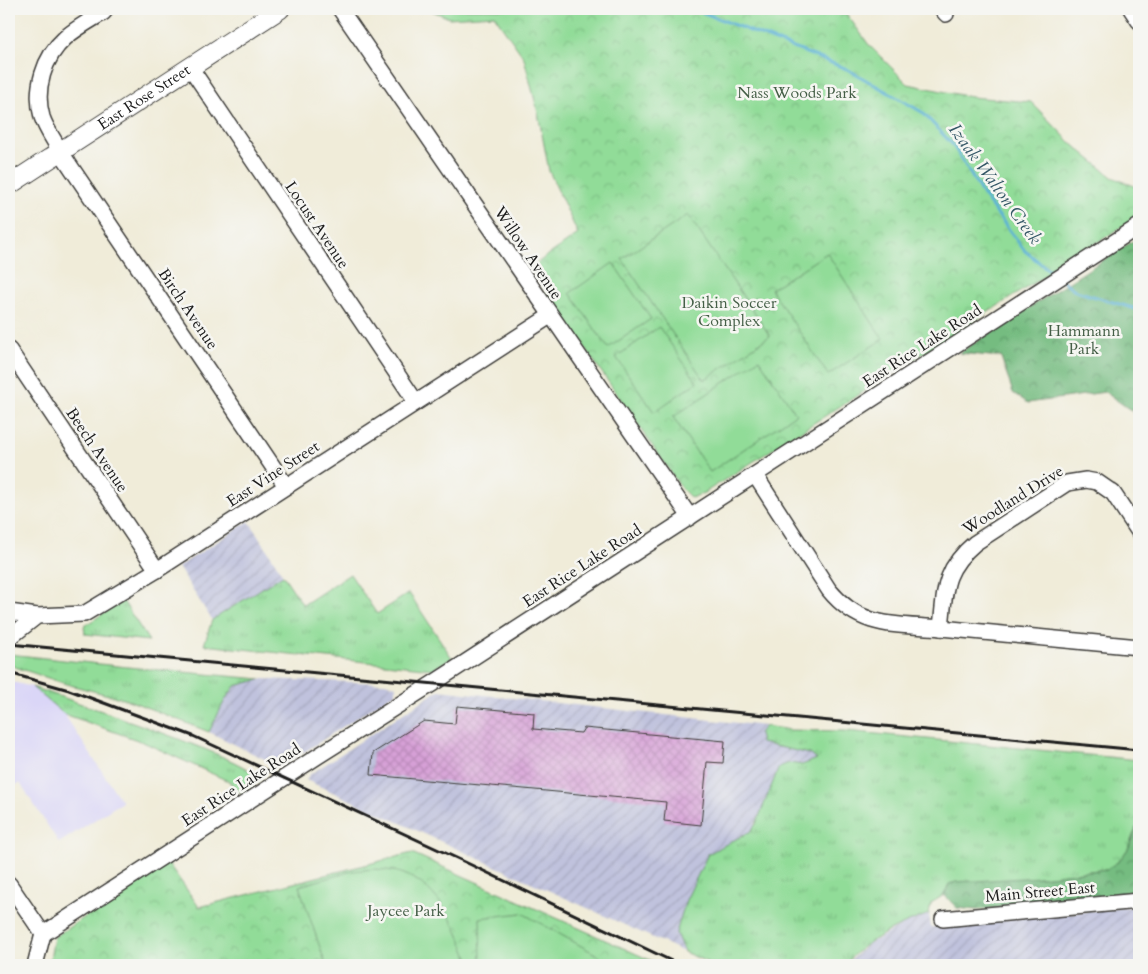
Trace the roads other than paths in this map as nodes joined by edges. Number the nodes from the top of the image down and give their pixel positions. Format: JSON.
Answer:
{"nodes":[{"id":1,"x":280,"y":9,"type":"edge"},
{"id":2,"x":340,"y":9,"type":"edge"},
{"id":3,"x":1131,"y":9,"type":"edge"},
{"id":4,"x":104,"y":12,"type":"dead end"},
{"id":5,"x":1139,"y":21,"type":"edge"},
{"id":6,"x":190,"y":67,"type":"junction"},
{"id":7,"x":60,"y":151,"type":"junction"},
{"id":8,"x":9,"y":185,"type":"edge"},
{"id":9,"x":1139,"y":226,"type":"edge"},
{"id":10,"x":550,"y":316,"type":"junction"},
{"id":11,"x":9,"y":350,"type":"edge"},
{"id":12,"x":416,"y":402,"type":"junction"},
{"id":13,"x":755,"y":475,"type":"junction"},
{"id":14,"x":286,"y":486,"type":"junction"},
{"id":15,"x":690,"y":517,"type":"junction"},
{"id":16,"x":1139,"y":532,"type":"edge"},
{"id":17,"x":157,"y":570,"type":"junction"},
{"id":18,"x":9,"y":612,"type":"edge"},
{"id":19,"x":37,"y":616,"type":"junction"},
{"id":20,"x":941,"y":628,"type":"junction"},
{"id":21,"x":9,"y":638,"type":"edge"},
{"id":22,"x":1139,"y":647,"type":"edge"},
{"id":23,"x":9,"y":884,"type":"edge"},
{"id":24,"x":1139,"y":900,"type":"edge"},
{"id":25,"x":943,"y":919,"type":"dead end"},
{"id":26,"x":43,"y":934,"type":"junction"},
{"id":27,"x":35,"y":965,"type":"edge"}],
"edges":[{"from":1,"to":6,"type":"main road","name":"East Rose Street"},
{"from":2,"to":10,"type":"street","name":"Willow Avenue"},
{"from":3,"to":5,"type":"street"},
{"from":4,"to":7,"type":"street","name":"Birch Avenue"},
{"from":6,"to":7,"type":"main road","name":"East Rose Street"},
{"from":6,"to":12,"type":"street","name":"Locust Avenue"},
{"from":7,"to":8,"type":"main road","name":"East Rose Street"},
{"from":7,"to":14,"type":"street","name":"Birch Avenue"},
{"from":9,"to":13,"type":"street","name":"East Rice Lake Road"},
{"from":10,"to":12,"type":"street","name":"East Vine Street"},
{"from":10,"to":15,"type":"street","name":"Willow Avenue"},
{"from":11,"to":17,"type":"street","name":"Beech Avenue"},
{"from":12,"to":14,"type":"street","name":"East Vine Street"},
{"from":13,"to":15,"type":"street","name":"East Rice Lake Road"},
{"from":13,"to":20,"type":"street"},
{"from":14,"to":17,"type":"street","name":"East Vine Street"},
{"from":15,"to":26,"type":"street","name":"East Rice Lake Road"},
{"from":16,"to":20,"type":"street","name":"Woodland Drive"},
{"from":17,"to":19,"type":"street","name":"East Vine Street"},
{"from":18,"to":19,"type":"street","name":"East Vine Street"},
{"from":19,"to":21,"type":"street"},
{"from":20,"to":22,"type":"street"},
{"from":23,"to":26,"type":"street"},
{"from":24,"to":25,"type":"street","name":"Main Street East"},
{"from":26,"to":27,"type":"street"}]}
